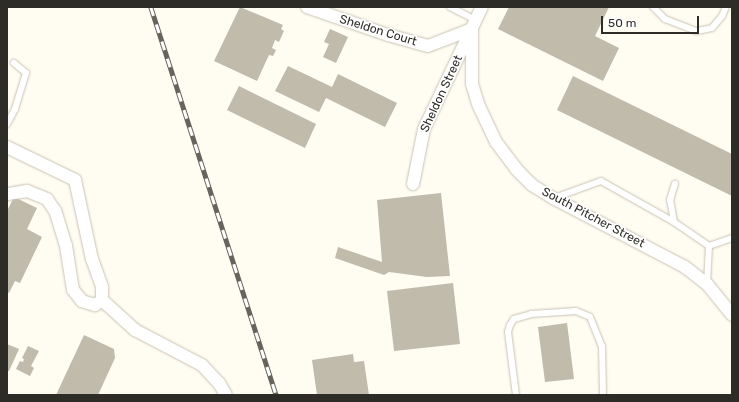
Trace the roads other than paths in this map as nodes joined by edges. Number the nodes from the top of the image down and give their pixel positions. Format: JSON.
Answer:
{"nodes":[{"id":1,"x":307,"y":7,"type":"edge"},
{"id":2,"x":450,"y":7,"type":"edge"},
{"id":3,"x":482,"y":7,"type":"edge"},
{"id":4,"x":653,"y":7,"type":"edge"},
{"id":5,"x":726,"y":7,"type":"edge"},
{"id":6,"x":474,"y":24,"type":"junction"},
{"id":7,"x":14,"y":63,"type":"dead end"},
{"id":8,"x":7,"y":124,"type":"edge"},
{"id":9,"x":7,"y":147,"type":"edge"},
{"id":10,"x":413,"y":184,"type":"dead end"},
{"id":11,"x":675,"y":184,"type":"dead end"},
{"id":12,"x":7,"y":194,"type":"edge"},
{"id":13,"x":553,"y":198,"type":"junction"},
{"id":14,"x":674,"y":222,"type":"junction"},
{"id":15,"x":732,"y":238,"type":"edge"},
{"id":16,"x":709,"y":246,"type":"junction"},
{"id":17,"x":707,"y":284,"type":"junction"},
{"id":18,"x":102,"y":300,"type":"junction"},
{"id":19,"x":732,"y":315,"type":"edge"},
{"id":20,"x":226,"y":395,"type":"edge"},
{"id":21,"x":516,"y":395,"type":"edge"},
{"id":22,"x":603,"y":395,"type":"edge"}],
"edges":[{"from":1,"to":6,"type":"street","name":"Sheldon Court"},
{"from":2,"to":6,"type":"lane"},
{"from":3,"to":6,"type":"street","name":"Sheldon Street"},
{"from":4,"to":5,"type":"lane"},
{"from":6,"to":10,"type":"street","name":"Sheldon Street"},
{"from":6,"to":13,"type":"street","name":"South Pitcher Street"},
{"from":7,"to":8,"type":"lane"},
{"from":9,"to":18,"type":"street"},
{"from":11,"to":14,"type":"lane"},
{"from":12,"to":18,"type":"street"},
{"from":13,"to":14,"type":"lane"},
{"from":13,"to":17,"type":"street","name":"South Pitcher Street"},
{"from":14,"to":16,"type":"lane"},
{"from":15,"to":16,"type":"lane"},
{"from":16,"to":17,"type":"lane"},
{"from":17,"to":19,"type":"street","name":"South Pitcher Street"},
{"from":18,"to":20,"type":"street"},
{"from":21,"to":22,"type":"lane"}]}
